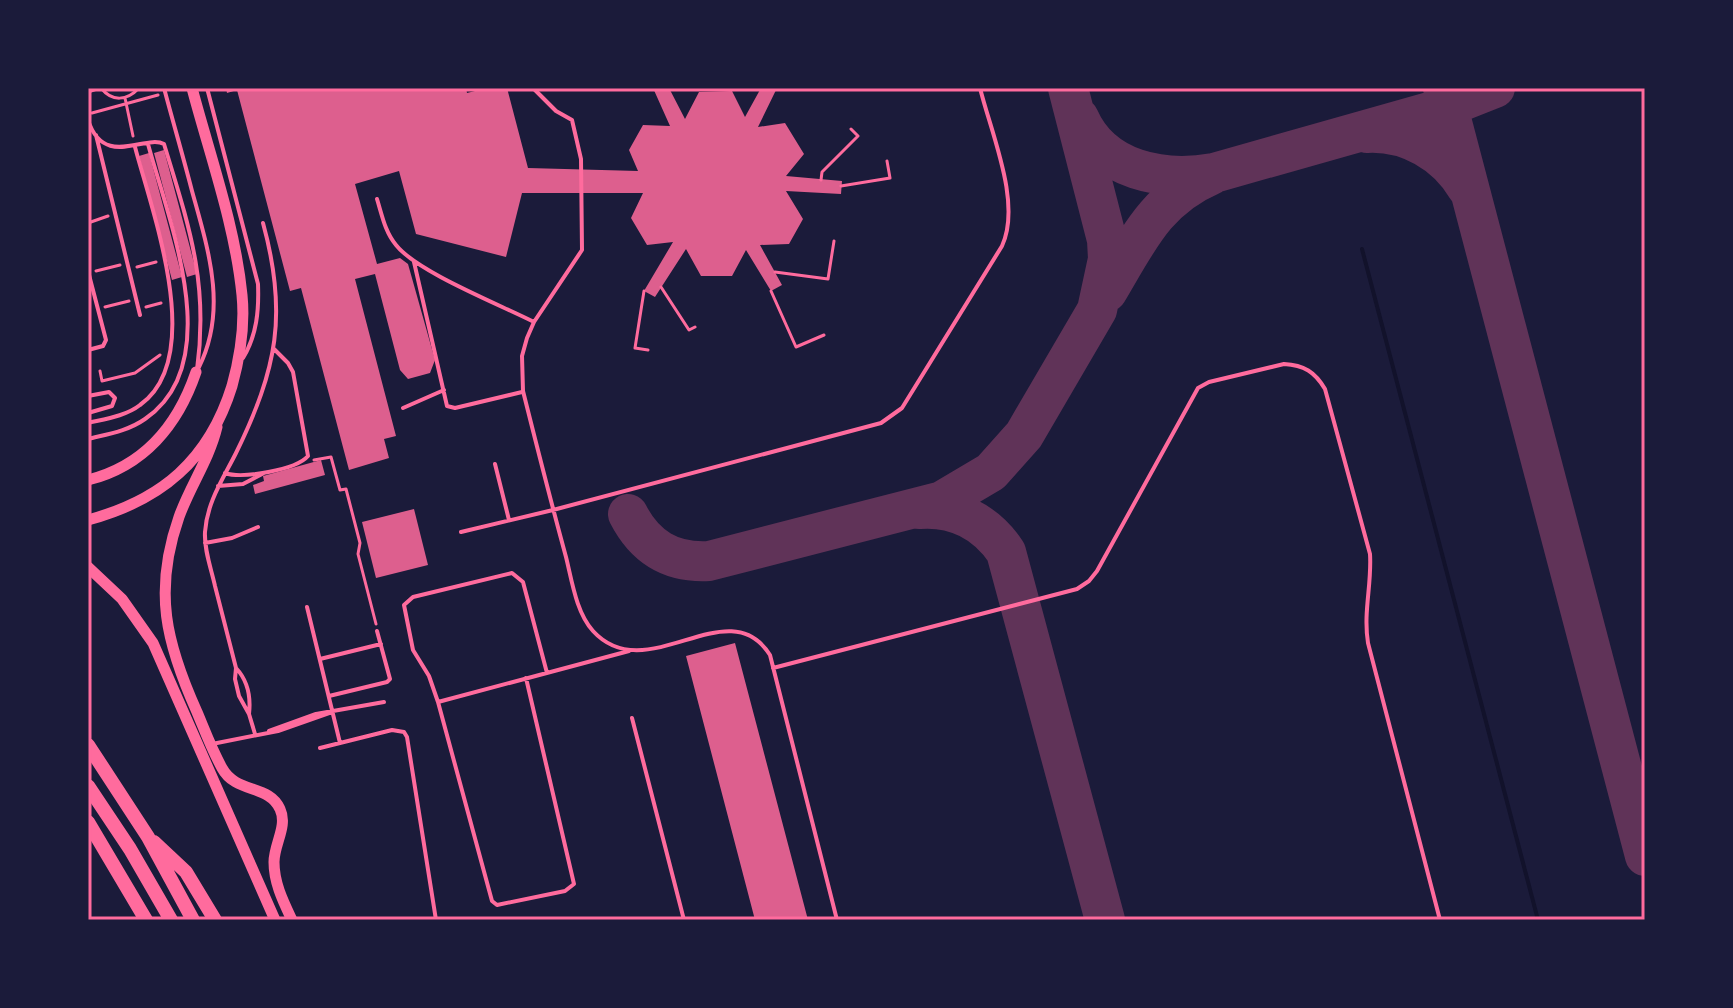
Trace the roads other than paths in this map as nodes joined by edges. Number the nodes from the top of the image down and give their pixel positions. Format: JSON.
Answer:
{"nodes":[{"id":1,"x":192,"y":88,"type":"edge"},
{"id":2,"x":207,"y":88,"type":"edge"},
{"id":3,"x":533,"y":88,"type":"edge"},
{"id":4,"x":980,"y":88,"type":"edge"},
{"id":5,"x":165,"y":90,"type":"edge"},
{"id":6,"x":88,"y":120,"type":"edge"},
{"id":7,"x":96,"y":135,"type":"junction"},
{"id":8,"x":148,"y":144,"type":"junction"},
{"id":9,"x":135,"y":147,"type":"junction"},
{"id":10,"x":377,"y":199,"type":"dead end"},
{"id":11,"x":263,"y":223,"type":"dead end"},
{"id":12,"x":414,"y":262,"type":"junction"},
{"id":13,"x":88,"y":272,"type":"edge"},
{"id":14,"x":140,"y":312,"type":"road end"},
{"id":15,"x":534,"y":322,"type":"junction"},
{"id":16,"x":274,"y":349,"type":"junction"},
{"id":17,"x":88,"y":350,"type":"edge"},
{"id":18,"x":171,"y":352,"type":"junction"},
{"id":19,"x":185,"y":354,"type":"junction"},
{"id":20,"x":236,"y":371,"type":"junction"},
{"id":21,"x":196,"y":372,"type":"junction"},
{"id":22,"x":444,"y":390,"type":"junction"},
{"id":23,"x":523,"y":391,"type":"junction"},
{"id":24,"x":88,"y":396,"type":"edge"},
{"id":25,"x":403,"y":408,"type":"dead end"},
{"id":26,"x":88,"y":413,"type":"edge"},
{"id":27,"x":88,"y":423,"type":"edge"},
{"id":28,"x":217,"y":427,"type":"junction"},
{"id":29,"x":88,"y":439,"type":"edge"},
{"id":30,"x":495,"y":464,"type":"dead end"},
{"id":31,"x":266,"y":472,"type":"junction"},
{"id":32,"x":225,"y":473,"type":"junction"},
{"id":33,"x":88,"y":480,"type":"edge"},
{"id":34,"x":218,"y":486,"type":"junction"},
{"id":35,"x":553,"y":510,"type":"junction"},
{"id":36,"x":88,"y":520,"type":"edge"},
{"id":37,"x":509,"y":521,"type":"junction"},
{"id":38,"x":258,"y":527,"type":"dead end"},
{"id":39,"x":461,"y":532,"type":"dead end"},
{"id":40,"x":205,"y":543,"type":"junction"},
{"id":41,"x":88,"y":567,"type":"edge"},
{"id":42,"x":307,"y":607,"type":"dead end"},
{"id":43,"x":377,"y":631,"type":"road end"},
{"id":44,"x":381,"y":644,"type":"junction"},
{"id":45,"x":631,"y":651,"type":"junction"},
{"id":46,"x":320,"y":659,"type":"junction"},
{"id":47,"x":236,"y":668,"type":"junction"},
{"id":48,"x":773,"y":668,"type":"junction"},
{"id":49,"x":547,"y":673,"type":"junction"},
{"id":50,"x":526,"y":678,"type":"junction"},
{"id":51,"x":329,"y":696,"type":"junction"},
{"id":52,"x":384,"y":702,"type":"dead end"},
{"id":53,"x":438,"y":702,"type":"junction"},
{"id":54,"x":332,"y":712,"type":"junction"},
{"id":55,"x":249,"y":714,"type":"junction"},
{"id":56,"x":632,"y":718,"type":"dead end"},
{"id":57,"x":255,"y":734,"type":"junction"},
{"id":58,"x":340,"y":743,"type":"junction"},
{"id":59,"x":88,"y":745,"type":"edge"},
{"id":60,"x":206,"y":746,"type":"junction"},
{"id":61,"x":320,"y":748,"type":"dead end"},
{"id":62,"x":88,"y":786,"type":"edge"},
{"id":63,"x":88,"y":822,"type":"edge"},
{"id":64,"x":148,"y":837,"type":"junction"},
{"id":65,"x":146,"y":920,"type":"edge"},
{"id":66,"x":171,"y":920,"type":"edge"},
{"id":67,"x":193,"y":920,"type":"edge"},
{"id":68,"x":215,"y":920,"type":"edge"},
{"id":69,"x":275,"y":920,"type":"edge"},
{"id":70,"x":292,"y":920,"type":"edge"},
{"id":71,"x":436,"y":920,"type":"edge"},
{"id":72,"x":684,"y":920,"type":"edge"},
{"id":73,"x":837,"y":920,"type":"edge"},
{"id":74,"x":1440,"y":920,"type":"edge"}],
"edges":[{"from":1,"to":20,"type":"street"},
{"from":2,"to":20,"type":"lane"},
{"from":3,"to":15,"type":"lane"},
{"from":4,"to":35,"type":"lane"},
{"from":5,"to":21,"type":"lane"},
{"from":6,"to":7,"type":"lane"},
{"from":7,"to":9,"type":"lane"},
{"from":7,"to":14,"type":"lane"},
{"from":8,"to":9,"type":"lane"},
{"from":8,"to":19,"type":"lane"},
{"from":8,"to":21,"type":"lane"},
{"from":9,"to":18,"type":"lane"},
{"from":10,"to":12,"type":"lane"},
{"from":11,"to":16,"type":"lane"},
{"from":12,"to":15,"type":"lane"},
{"from":12,"to":22,"type":"lane"},
{"from":13,"to":17,"type":"lane"},
{"from":15,"to":23,"type":"lane"},
{"from":16,"to":31,"type":"lane"},
{"from":16,"to":32,"type":"lane"},
{"from":18,"to":19,"type":"lane"},
{"from":18,"to":27,"type":"lane"},
{"from":19,"to":29,"type":"lane"},
{"from":20,"to":28,"type":"street"},
{"from":21,"to":33,"type":"street"},
{"from":22,"to":23,"type":"lane"},
{"from":22,"to":25,"type":"lane"},
{"from":23,"to":35,"type":"lane"},
{"from":24,"to":26,"type":"lane"},
{"from":28,"to":36,"type":"street"},
{"from":28,"to":60,"type":"street"},
{"from":30,"to":37,"type":"lane"},
{"from":31,"to":32,"type":"lane"},
{"from":31,"to":34,"type":"lane"},
{"from":32,"to":34,"type":"lane"},
{"from":34,"to":40,"type":"lane"},
{"from":35,"to":37,"type":"lane"},
{"from":35,"to":45,"type":"lane"},
{"from":37,"to":39,"type":"lane"},
{"from":38,"to":40,"type":"lane"},
{"from":40,"to":47,"type":"lane"},
{"from":41,"to":60,"type":"street"},
{"from":42,"to":46,"type":"lane"},
{"from":43,"to":44,"type":"lane"},
{"from":44,"to":46,"type":"lane"},
{"from":44,"to":51,"type":"lane"},
{"from":45,"to":48,"type":"lane"},
{"from":45,"to":49,"type":"lane"},
{"from":46,"to":51,"type":"lane"},
{"from":47,"to":55,"type":"lane"},
{"from":47,"to":55,"type":"lane"},
{"from":48,"to":73,"type":"lane"},
{"from":48,"to":74,"type":"lane"},
{"from":49,"to":50,"type":"lane"},
{"from":49,"to":53,"type":"lane"},
{"from":50,"to":53,"type":"lane"},
{"from":50,"to":53,"type":"lane"},
{"from":51,"to":54,"type":"lane"},
{"from":52,"to":54,"type":"lane"},
{"from":54,"to":57,"type":"lane"},
{"from":54,"to":58,"type":"lane"},
{"from":55,"to":57,"type":"lane"},
{"from":56,"to":72,"type":"lane"},
{"from":57,"to":60,"type":"lane"},
{"from":58,"to":61,"type":"lane"},
{"from":58,"to":71,"type":"lane"},
{"from":59,"to":64,"type":"highway"},
{"from":60,"to":69,"type":"street"},
{"from":60,"to":70,"type":"street"},
{"from":62,"to":66,"type":"highway"},
{"from":63,"to":65,"type":"highway"},
{"from":64,"to":67,"type":"highway"},
{"from":64,"to":68,"type":"highway"}]}
